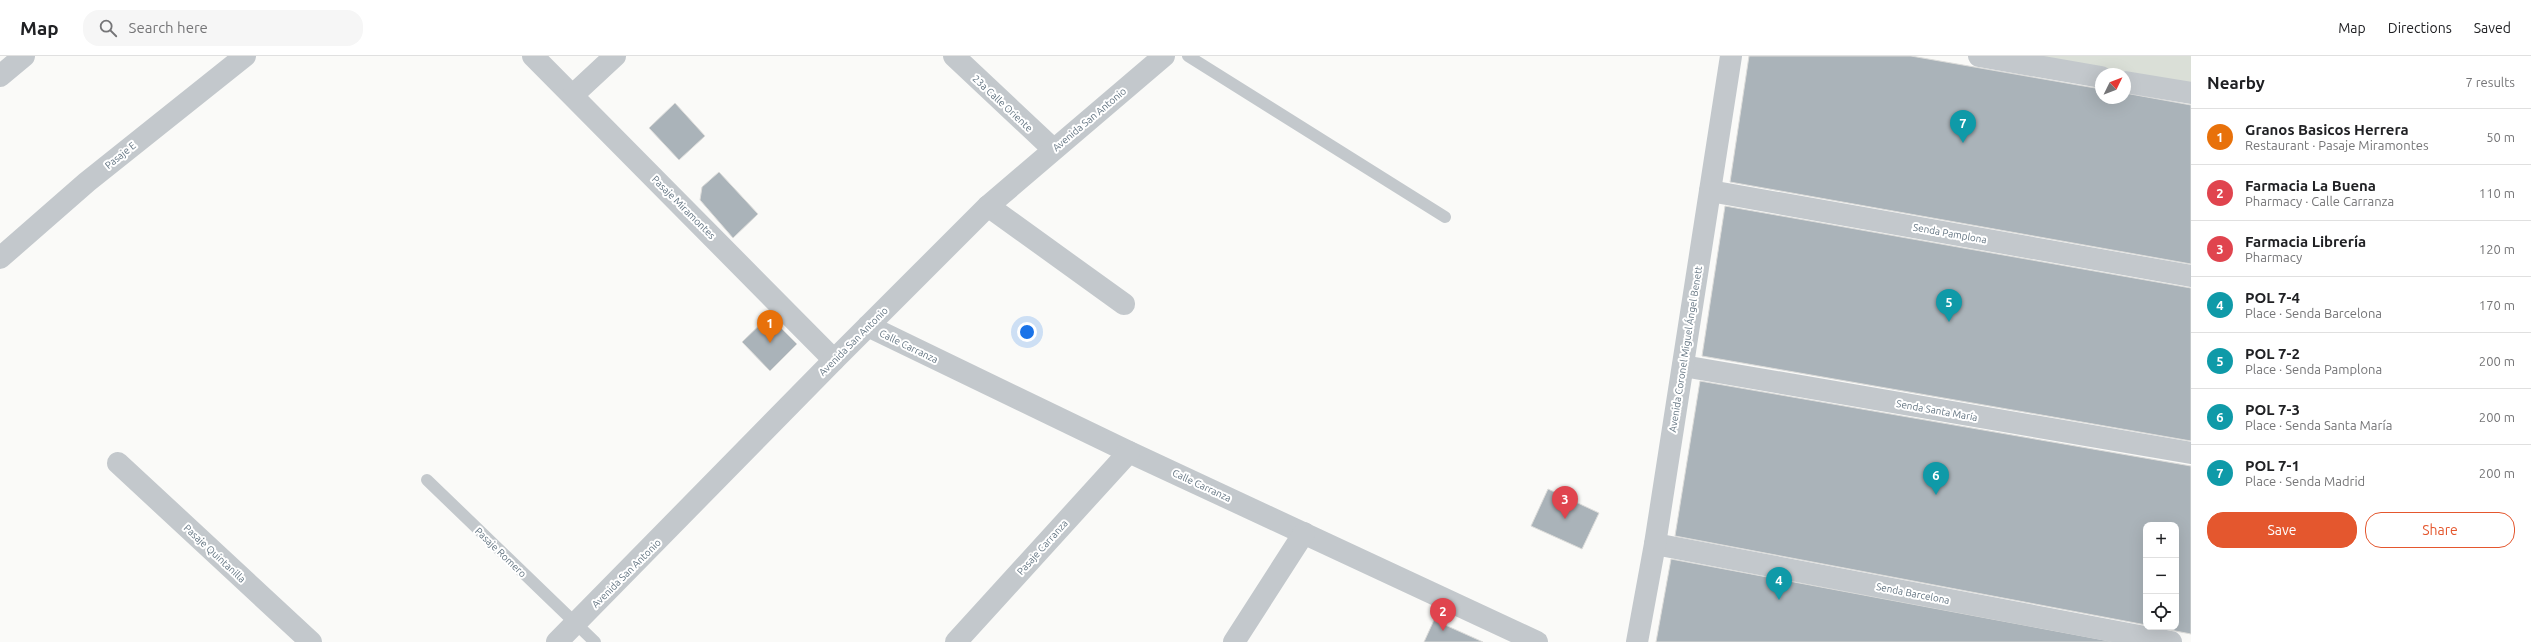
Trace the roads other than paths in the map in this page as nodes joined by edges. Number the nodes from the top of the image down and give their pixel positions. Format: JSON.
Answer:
{"nodes":[{"id":1,"x":24,"y":56,"type":"edge"},
{"id":2,"x":244,"y":56,"type":"edge"},
{"id":3,"x":533,"y":56,"type":"edge"},
{"id":4,"x":615,"y":56,"type":"edge"},
{"id":5,"x":954,"y":56,"type":"edge"},
{"id":6,"x":1164,"y":56,"type":"edge"},
{"id":7,"x":1188,"y":56,"type":"edge"},
{"id":8,"x":1730,"y":56,"type":"edge"},
{"id":9,"x":1979,"y":56,"type":"edge"},
{"id":10,"x":0,"y":76,"type":"edge"},
{"id":11,"x":2095,"y":76,"type":"edge"},
{"id":12,"x":2131,"y":83,"type":"edge"},
{"id":13,"x":2191,"y":93,"type":"edge"},
{"id":14,"x":573,"y":95,"type":"junction"},
{"id":15,"x":1053,"y":149,"type":"junction"},
{"id":16,"x":1710,"y":191,"type":"junction"},
{"id":17,"x":988,"y":206,"type":"junction"},
{"id":18,"x":1445,"y":217,"type":"dead end"},
{"id":19,"x":0,"y":258,"type":"edge"},
{"id":20,"x":2191,"y":276,"type":"edge"},
{"id":21,"x":1124,"y":304,"type":"dead end"},
{"id":22,"x":868,"y":326,"type":"junction"},
{"id":23,"x":834,"y":360,"type":"junction"},
{"id":24,"x":1683,"y":366,"type":"junction"},
{"id":25,"x":1129,"y":452,"type":"junction"},
{"id":26,"x":2191,"y":453,"type":"edge"},
{"id":27,"x":118,"y":464,"type":"dead end"},
{"id":28,"x":428,"y":480,"type":"dead end"},
{"id":29,"x":1304,"y":533,"type":"junction"},
{"id":30,"x":1655,"y":544,"type":"junction"},
{"id":31,"x":576,"y":624,"type":"junction"},
{"id":32,"x":311,"y":642,"type":"edge"},
{"id":33,"x":557,"y":642,"type":"edge"},
{"id":34,"x":595,"y":642,"type":"edge"},
{"id":35,"x":956,"y":642,"type":"edge"},
{"id":36,"x":1234,"y":642,"type":"edge"},
{"id":37,"x":1537,"y":642,"type":"edge"},
{"id":38,"x":1636,"y":642,"type":"edge"},
{"id":39,"x":2171,"y":642,"type":"edge"}],
"edges":[{"from":1,"to":10,"type":"street"},
{"from":2,"to":19,"type":"street","name":"Pasaje E"},
{"from":3,"to":14,"type":"street","name":"Pasaje Miramontes"},
{"from":4,"to":14,"type":"street"},
{"from":5,"to":15,"type":"street","name":"23a Calle Oriente"},
{"from":6,"to":15,"type":"street","name":"Avenida San Antonio"},
{"from":7,"to":18,"type":"lane"},
{"from":8,"to":16,"type":"street","name":"Avenida Coronel Miguel Ángel Benett"},
{"from":9,"to":11,"type":"street"},
{"from":12,"to":13,"type":"street"},
{"from":14,"to":23,"type":"street","name":"Pasaje Miramontes"},
{"from":15,"to":17,"type":"street","name":"Avenida San Antonio"},
{"from":16,"to":20,"type":"street","name":"Senda Pamplona"},
{"from":16,"to":24,"type":"street","name":"Avenida Coronel Miguel Ángel Benett"},
{"from":17,"to":21,"type":"street"},
{"from":17,"to":22,"type":"street","name":"Avenida San Antonio"},
{"from":22,"to":23,"type":"street","name":"Avenida San Antonio"},
{"from":22,"to":25,"type":"street","name":"Calle Carranza"},
{"from":23,"to":31,"type":"street","name":"Avenida San Antonio"},
{"from":24,"to":26,"type":"street","name":"Senda Santa María"},
{"from":24,"to":30,"type":"street","name":"Avenida Coronel Miguel Ángel Benett"},
{"from":25,"to":29,"type":"street","name":"Calle Carranza"},
{"from":25,"to":35,"type":"street","name":"Pasaje Carranza"},
{"from":27,"to":32,"type":"street","name":"Pasaje Quintanilla"},
{"from":28,"to":31,"type":"lane","name":"Pasaje Romero"},
{"from":29,"to":36,"type":"street"},
{"from":29,"to":37,"type":"street","name":"Calle Carranza"},
{"from":30,"to":38,"type":"street","name":"Avenida Coronel Miguel Ángel Benett"},
{"from":30,"to":39,"type":"street","name":"Senda Barcelona"},
{"from":31,"to":33,"type":"street","name":"Avenida San Antonio"},
{"from":31,"to":34,"type":"lane","name":"Pasaje Romero"}]}
